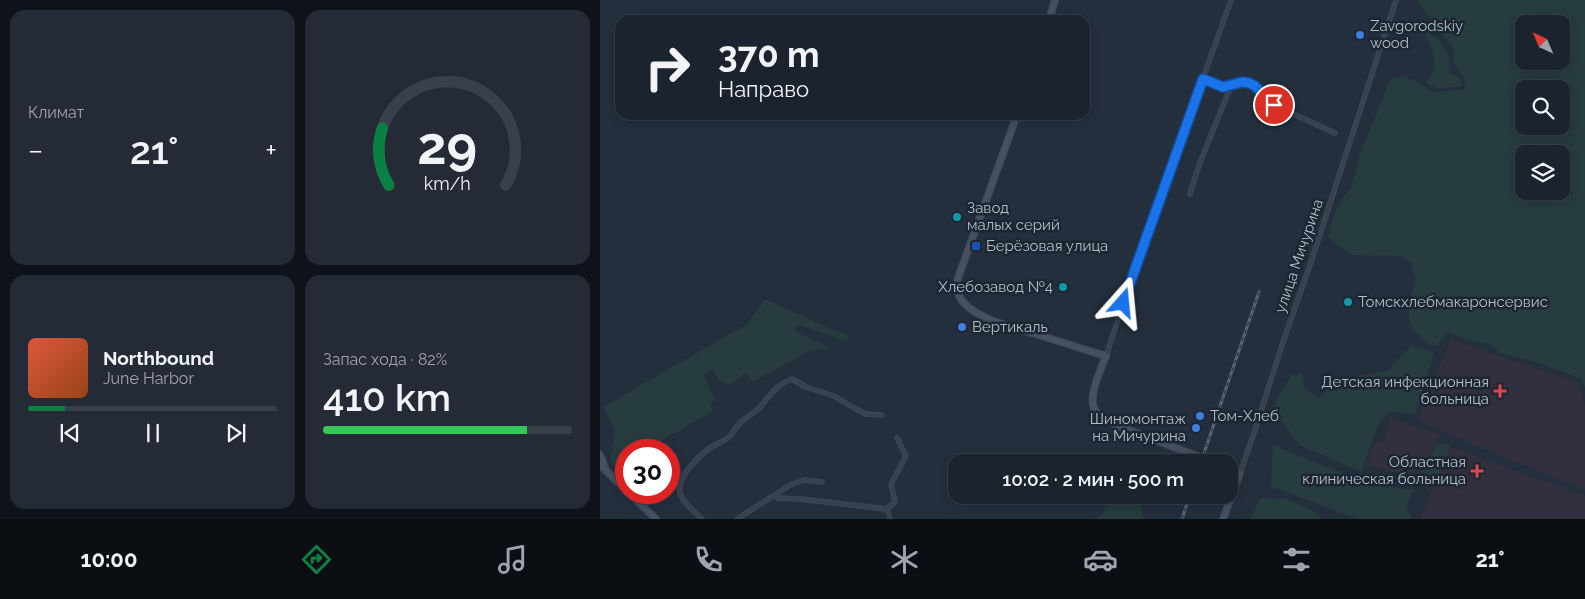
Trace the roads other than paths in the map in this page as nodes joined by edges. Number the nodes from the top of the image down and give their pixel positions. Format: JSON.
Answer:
{"nodes":[{"id":1,"x":1055,"y":0,"type":"edge"},
{"id":2,"x":1231,"y":0,"type":"edge"},
{"id":3,"x":1396,"y":0,"type":"edge"},
{"id":4,"x":1050,"y":15,"type":"edge"},
{"id":5,"x":1203,"y":79,"type":"junction"},
{"id":6,"x":1231,"y":86,"type":"junction"},
{"id":7,"x":1015,"y":120,"type":"edge"},
{"id":8,"x":1335,"y":132,"type":"dead end"},
{"id":9,"x":1190,"y":194,"type":"dead end"},
{"id":10,"x":1106,"y":356,"type":"junction"},
{"id":11,"x":882,"y":415,"type":"dead end"},
{"id":12,"x":898,"y":438,"type":"dead end"},
{"id":13,"x":1192,"y":454,"type":"edge"},
{"id":14,"x":600,"y":455,"type":"edge"},
{"id":15,"x":600,"y":465,"type":"edge"},
{"id":16,"x":608,"y":473,"type":"junction"},
{"id":17,"x":1240,"y":473,"type":"joint"},
{"id":18,"x":615,"y":480,"type":"edge"},
{"id":19,"x":822,"y":482,"type":"dead end"},
{"id":20,"x":775,"y":495,"type":"junction"},
{"id":21,"x":640,"y":504,"type":"edge"},
{"id":22,"x":887,"y":509,"type":"junction"},
{"id":23,"x":656,"y":519,"type":"edge"},
{"id":24,"x":702,"y":519,"type":"edge"},
{"id":25,"x":737,"y":519,"type":"edge"},
{"id":26,"x":890,"y":519,"type":"edge"},
{"id":27,"x":1223,"y":519,"type":"edge"}],
"edges":[{"from":1,"to":4,"type":"street"},
{"from":2,"to":5,"type":"street"},
{"from":3,"to":17,"type":"street","name":"улица Мичурина"},
{"from":5,"to":6,"type":"street"},
{"from":5,"to":10,"type":"street"},
{"from":6,"to":8,"type":"street"},
{"from":6,"to":9,"type":"street"},
{"from":7,"to":10,"type":"street"},
{"from":10,"to":13,"type":"street"},
{"from":11,"to":24,"type":"street"},
{"from":12,"to":22,"type":"street"},
{"from":14,"to":16,"type":"street"},
{"from":15,"to":16,"type":"street"},
{"from":16,"to":18,"type":"street"},
{"from":17,"to":27,"type":"street","name":"улица Мичурина"},
{"from":19,"to":20,"type":"street"},
{"from":20,"to":22,"type":"street"},
{"from":20,"to":25,"type":"street"},
{"from":21,"to":23,"type":"street"},
{"from":22,"to":26,"type":"street"}]}
